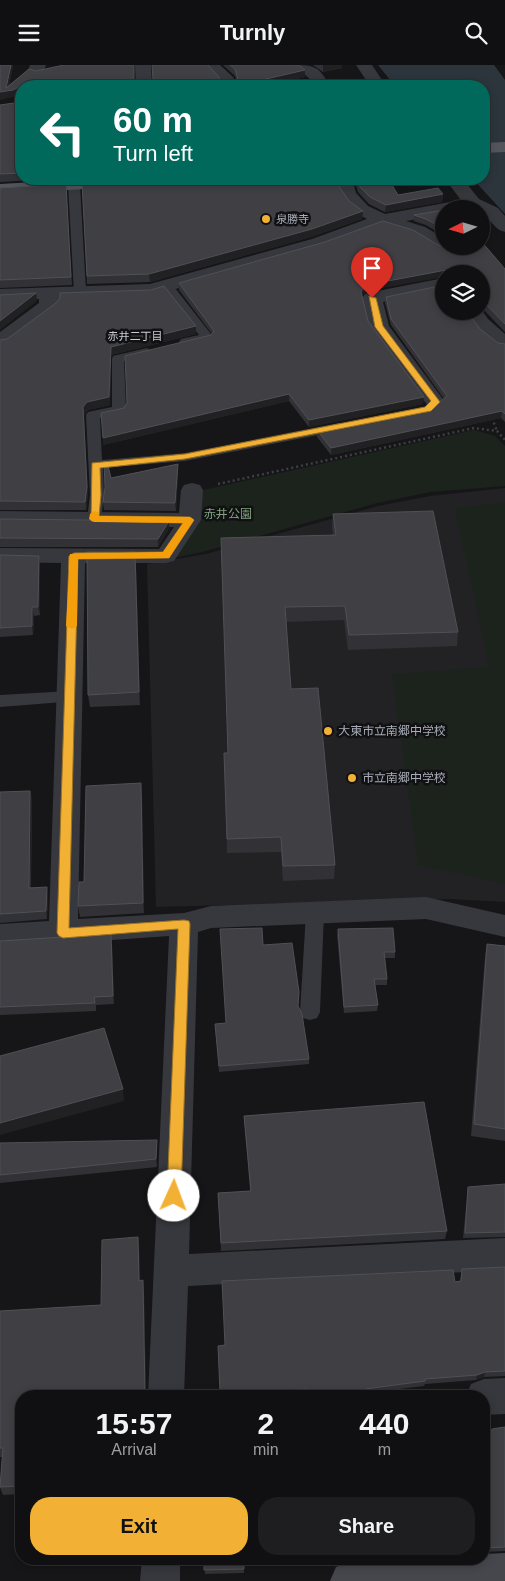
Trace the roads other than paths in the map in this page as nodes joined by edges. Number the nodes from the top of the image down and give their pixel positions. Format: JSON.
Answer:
{"nodes":[{"id":1,"x":143,"y":65,"type":"edge"},
{"id":2,"x":211,"y":65,"type":"edge"},
{"id":3,"x":302,"y":65,"type":"edge"},
{"id":4,"x":364,"y":65,"type":"edge"},
{"id":5,"x":43,"y":68,"type":"edge"},
{"id":6,"x":34,"y":80,"type":"edge"},
{"id":7,"x":144,"y":80,"type":"edge"},
{"id":8,"x":227,"y":80,"type":"edge"},
{"id":9,"x":319,"y":80,"type":"edge"},
{"id":10,"x":374,"y":80,"type":"edge"},
{"id":11,"x":505,"y":147,"type":"edge"},
{"id":12,"x":490,"y":148,"type":"edge"},
{"id":13,"x":15,"y":172,"type":"edge"},
{"id":14,"x":0,"y":174,"type":"edge"},
{"id":15,"x":15,"y":180,"type":"edge"},
{"id":16,"x":0,"y":181,"type":"edge"},
{"id":17,"x":74,"y":185,"type":"joint"},
{"id":18,"x":346,"y":185,"type":"edge"},
{"id":19,"x":459,"y":185,"type":"edge"},
{"id":20,"x":0,"y":189,"type":"edge"},
{"id":21,"x":471,"y":200,"type":"edge"},
{"id":22,"x":435,"y":210,"type":"edge"},
{"id":23,"x":490,"y":212,"type":"edge"},
{"id":24,"x":384,"y":220,"type":"junction"},
{"id":25,"x":505,"y":227,"type":"edge"},
{"id":26,"x":450,"y":259,"type":"edge"},
{"id":27,"x":167,"y":286,"type":"junction"},
{"id":28,"x":435,"y":286,"type":"edge"},
{"id":29,"x":80,"y":293,"type":"junction"},
{"id":30,"x":49,"y":294,"type":"junction"},
{"id":31,"x":0,"y":295,"type":"edge"},
{"id":32,"x":479,"y":320,"type":"edge"},
{"id":33,"x":0,"y":341,"type":"edge"},
{"id":34,"x":505,"y":344,"type":"edge"},
{"id":35,"x":432,"y":405,"type":"edge"},
{"id":36,"x":350,"y":424,"type":"edge"},
{"id":37,"x":95,"y":465,"type":"junction"},
{"id":38,"x":192,"y":490,"type":"road end"},
{"id":39,"x":0,"y":518,"type":"edge"},
{"id":40,"x":94,"y":519,"type":"junction"},
{"id":41,"x":190,"y":520,"type":"junction"},
{"id":42,"x":0,"y":555,"type":"edge"},
{"id":43,"x":74,"y":556,"type":"junction"},
{"id":44,"x":70,"y":697,"type":"junction"},
{"id":45,"x":0,"y":701,"type":"edge"},
{"id":46,"x":315,"y":913,"type":"junction"},
{"id":47,"x":184,"y":924,"type":"junction"},
{"id":48,"x":505,"y":926,"type":"edge"},
{"id":49,"x":63,"y":933,"type":"junction"},
{"id":50,"x":0,"y":936,"type":"edge"},
{"id":51,"x":310,"y":1012,"type":"dead end"},
{"id":52,"x":505,"y":1254,"type":"edge"},
{"id":53,"x":172,"y":1271,"type":"junction"},
{"id":54,"x":166,"y":1390,"type":"edge"},
{"id":55,"x":505,"y":1396,"type":"edge"},
{"id":56,"x":490,"y":1397,"type":"edge"},
{"id":57,"x":161,"y":1565,"type":"edge"},
{"id":58,"x":505,"y":1573,"type":"edge"},
{"id":59,"x":160,"y":1581,"type":"edge"},
{"id":60,"x":350,"y":1581,"type":"edge"}],
"edges":[{"from":1,"to":7,"type":"street"},
{"from":2,"to":8,"type":"street"},
{"from":3,"to":9,"type":"street"},
{"from":4,"to":10,"type":"street"},
{"from":5,"to":6,"type":"street"},
{"from":11,"to":12,"type":"main road"},
{"from":13,"to":14,"type":"main road"},
{"from":15,"to":16,"type":"main road"},
{"from":17,"to":20,"type":"main road"},
{"from":17,"to":29,"type":"lane"},
{"from":18,"to":24,"type":"street"},
{"from":19,"to":21,"type":"street"},
{"from":22,"to":24,"type":"street"},
{"from":23,"to":25,"type":"street"},
{"from":24,"to":26,"type":"street"},
{"from":24,"to":27,"type":"street"},
{"from":27,"to":29,"type":"street"},
{"from":27,"to":37,"type":"lane"},
{"from":28,"to":35,"type":"street"},
{"from":29,"to":30,"type":"street"},
{"from":30,"to":31,"type":"street"},
{"from":30,"to":33,"type":"street"},
{"from":32,"to":34,"type":"street"},
{"from":36,"to":37,"type":"lane"},
{"from":37,"to":40,"type":"lane"},
{"from":38,"to":41,"type":"street"},
{"from":39,"to":40,"type":"street"},
{"from":40,"to":41,"type":"street"},
{"from":41,"to":43,"type":"street"},
{"from":42,"to":43,"type":"street"},
{"from":43,"to":44,"type":"street"},
{"from":44,"to":45,"type":"lane"},
{"from":44,"to":49,"type":"street"},
{"from":46,"to":47,"type":"street"},
{"from":46,"to":48,"type":"street"},
{"from":46,"to":51,"type":"lane"},
{"from":47,"to":49,"type":"street"},
{"from":47,"to":53,"type":"street"},
{"from":49,"to":50,"type":"street"},
{"from":52,"to":53,"type":"street"},
{"from":53,"to":54,"type":"street"},
{"from":55,"to":56,"type":"street"},
{"from":57,"to":59,"type":"street"},
{"from":58,"to":60,"type":"street"}]}
